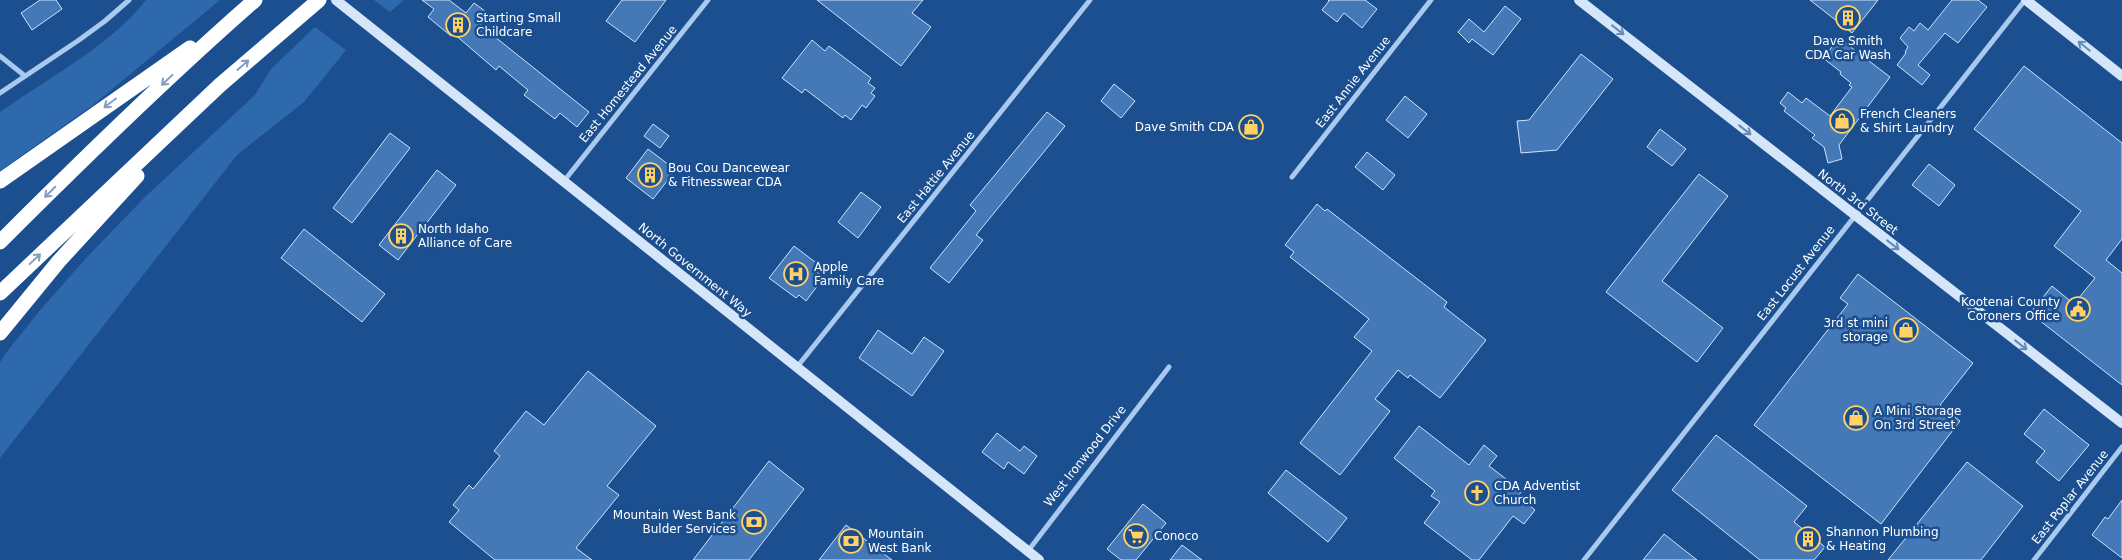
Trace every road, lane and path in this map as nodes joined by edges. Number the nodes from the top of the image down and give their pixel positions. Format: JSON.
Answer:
{"nodes":[{"id":1,"x":128,"y":0,"type":"edge"},
{"id":2,"x":255,"y":0,"type":"edge"},
{"id":3,"x":319,"y":0,"type":"edge"},
{"id":4,"x":336,"y":0,"type":"edge"},
{"id":5,"x":708,"y":0,"type":"edge"},
{"id":6,"x":1090,"y":0,"type":"edge"},
{"id":7,"x":1431,"y":0,"type":"edge"},
{"id":8,"x":1579,"y":0,"type":"edge"},
{"id":9,"x":2026,"y":0,"type":"edge"},
{"id":10,"x":236,"y":16,"type":"junction"},
{"id":11,"x":0,"y":56,"type":"edge"},
{"id":12,"x":25,"y":76,"type":"junction"},
{"id":13,"x":2122,"y":76,"type":"edge"},
{"id":14,"x":220,"y":85,"type":"junction"},
{"id":15,"x":0,"y":93,"type":"edge"},
{"id":16,"x":1292,"y":177,"type":"dead end"},
{"id":17,"x":564,"y":181,"type":"junction"},
{"id":18,"x":0,"y":182,"type":"edge"},
{"id":19,"x":1854,"y":216,"type":"junction"},
{"id":20,"x":0,"y":242,"type":"edge"},
{"id":21,"x":0,"y":293,"type":"edge"},
{"id":22,"x":0,"y":333,"type":"edge"},
{"id":23,"x":797,"y":367,"type":"junction"},
{"id":24,"x":1169,"y":367,"type":"dead end"},
{"id":25,"x":2122,"y":424,"type":"edge"},
{"id":26,"x":2122,"y":447,"type":"edge"},
{"id":27,"x":1024,"y":556,"type":"edge"},
{"id":28,"x":1039,"y":560,"type":"edge"},
{"id":29,"x":1584,"y":560,"type":"edge"},
{"id":30,"x":2034,"y":560,"type":"edge"}],
"edges":[{"from":1,"to":12,"type":"street"},
{"from":2,"to":10,"type":"highway"},
{"from":14,"to":3,"type":"highway","one_way":true},
{"from":4,"to":17,"type":"main road","name":"North Government Way"},
{"from":5,"to":17,"type":"street","name":"East Homestead Avenue"},
{"from":6,"to":23,"type":"street","name":"East Hattie Avenue"},
{"from":7,"to":16,"type":"street","name":"East Annie Avenue"},
{"from":8,"to":19,"type":"main road","name":"North 3rd Street","one_way":true},
{"from":13,"to":9,"type":"main road","one_way":true},
{"from":9,"to":19,"type":"street","name":"East Locust Avenue"},
{"from":10,"to":18,"type":"highway","one_way":true},
{"from":10,"to":20,"type":"highway","one_way":true},
{"from":11,"to":12,"type":"street"},
{"from":12,"to":15,"type":"street"},
{"from":21,"to":14,"type":"highway","one_way":true},
{"from":14,"to":22,"type":"highway"},
{"from":17,"to":23,"type":"main road","name":"North Government Way"},
{"from":19,"to":25,"type":"main road","name":"North 3rd Street","one_way":true},
{"from":19,"to":29,"type":"street","name":"East Locust Avenue"},
{"from":23,"to":27,"type":"main road","name":"North Government Way"},
{"from":24,"to":27,"type":"street","name":"West Ironwood Drive"},
{"from":26,"to":30,"type":"street","name":"East Poplar Avenue"},
{"from":27,"to":28,"type":"main road","name":"North Government Way"}]}
